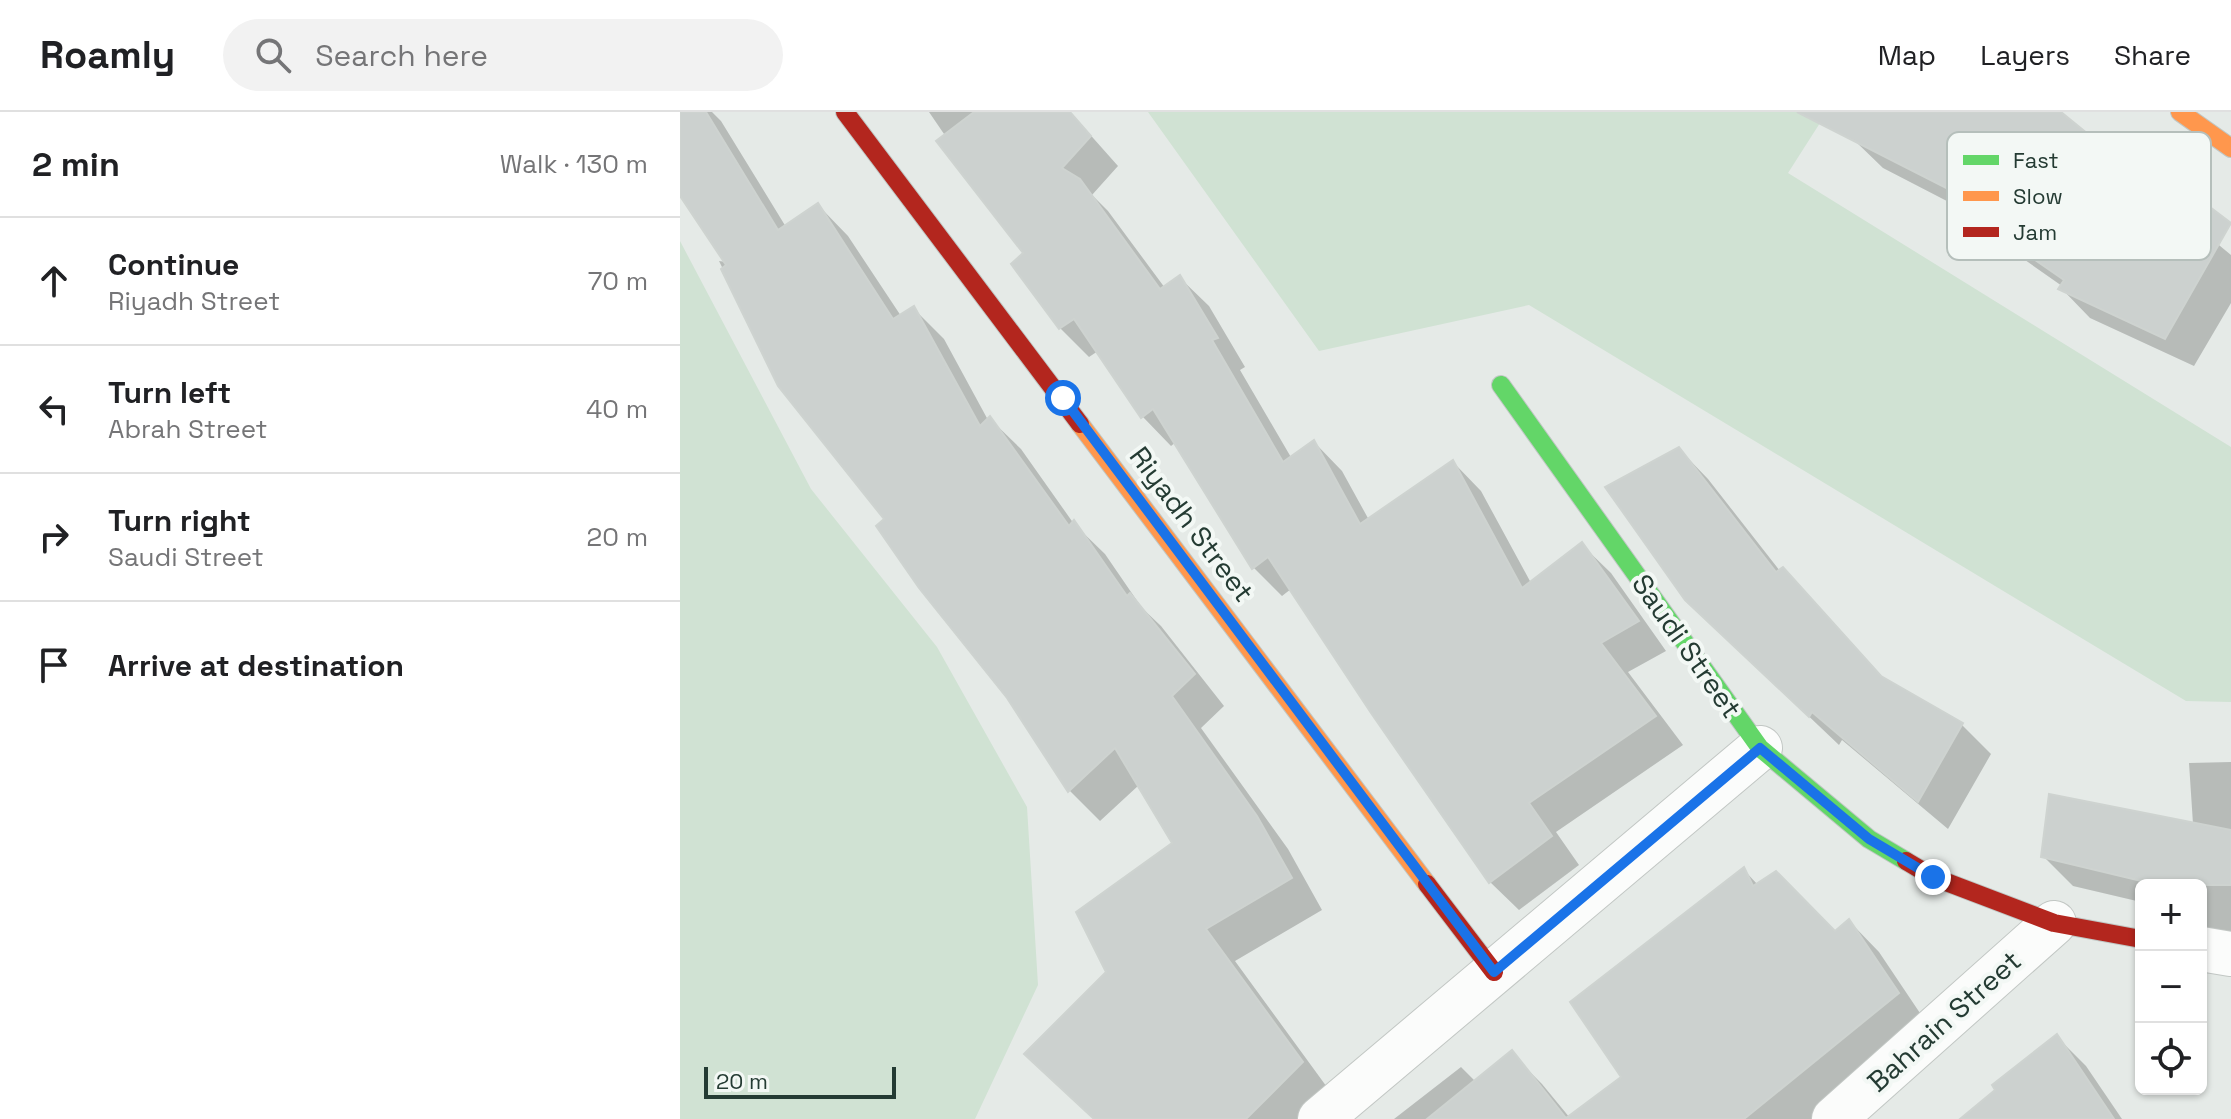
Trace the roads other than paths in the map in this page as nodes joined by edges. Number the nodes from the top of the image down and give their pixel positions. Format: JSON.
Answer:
{"nodes":[{"id":1,"x":845,"y":112,"type":"edge"},
{"id":2,"x":2180,"y":112,"type":"edge"},
{"id":3,"x":2208,"y":132,"type":"edge"},
{"id":4,"x":2211,"y":134,"type":"edge"},
{"id":5,"x":2231,"y":148,"type":"edge"},
{"id":6,"x":1501,"y":385,"type":"dead end"},
{"id":7,"x":1760,"y":748,"type":"junction"},
{"id":8,"x":2054,"y":923,"type":"junction"},
{"id":9,"x":2135,"y":938,"type":"edge"},
{"id":10,"x":2207,"y":950,"type":"edge"},
{"id":11,"x":2231,"y":954,"type":"edge"},
{"id":12,"x":1494,"y":972,"type":"junction"},
{"id":13,"x":1320,"y":1119,"type":"edge"},
{"id":14,"x":1834,"y":1119,"type":"edge"}],
"edges":[{"from":1,"to":12,"type":"street","name":"Riyadh Street"},
{"from":2,"to":3,"type":"street"},
{"from":4,"to":5,"type":"street"},
{"from":6,"to":7,"type":"street","name":"Saudi Street"},
{"from":7,"to":8,"type":"street","name":"Saudi Street"},
{"from":7,"to":12,"type":"street"},
{"from":8,"to":9,"type":"street","name":"Saudi Street"},
{"from":8,"to":14,"type":"street","name":"Bahrain Street"},
{"from":10,"to":11,"type":"street"},
{"from":12,"to":13,"type":"street"}]}
